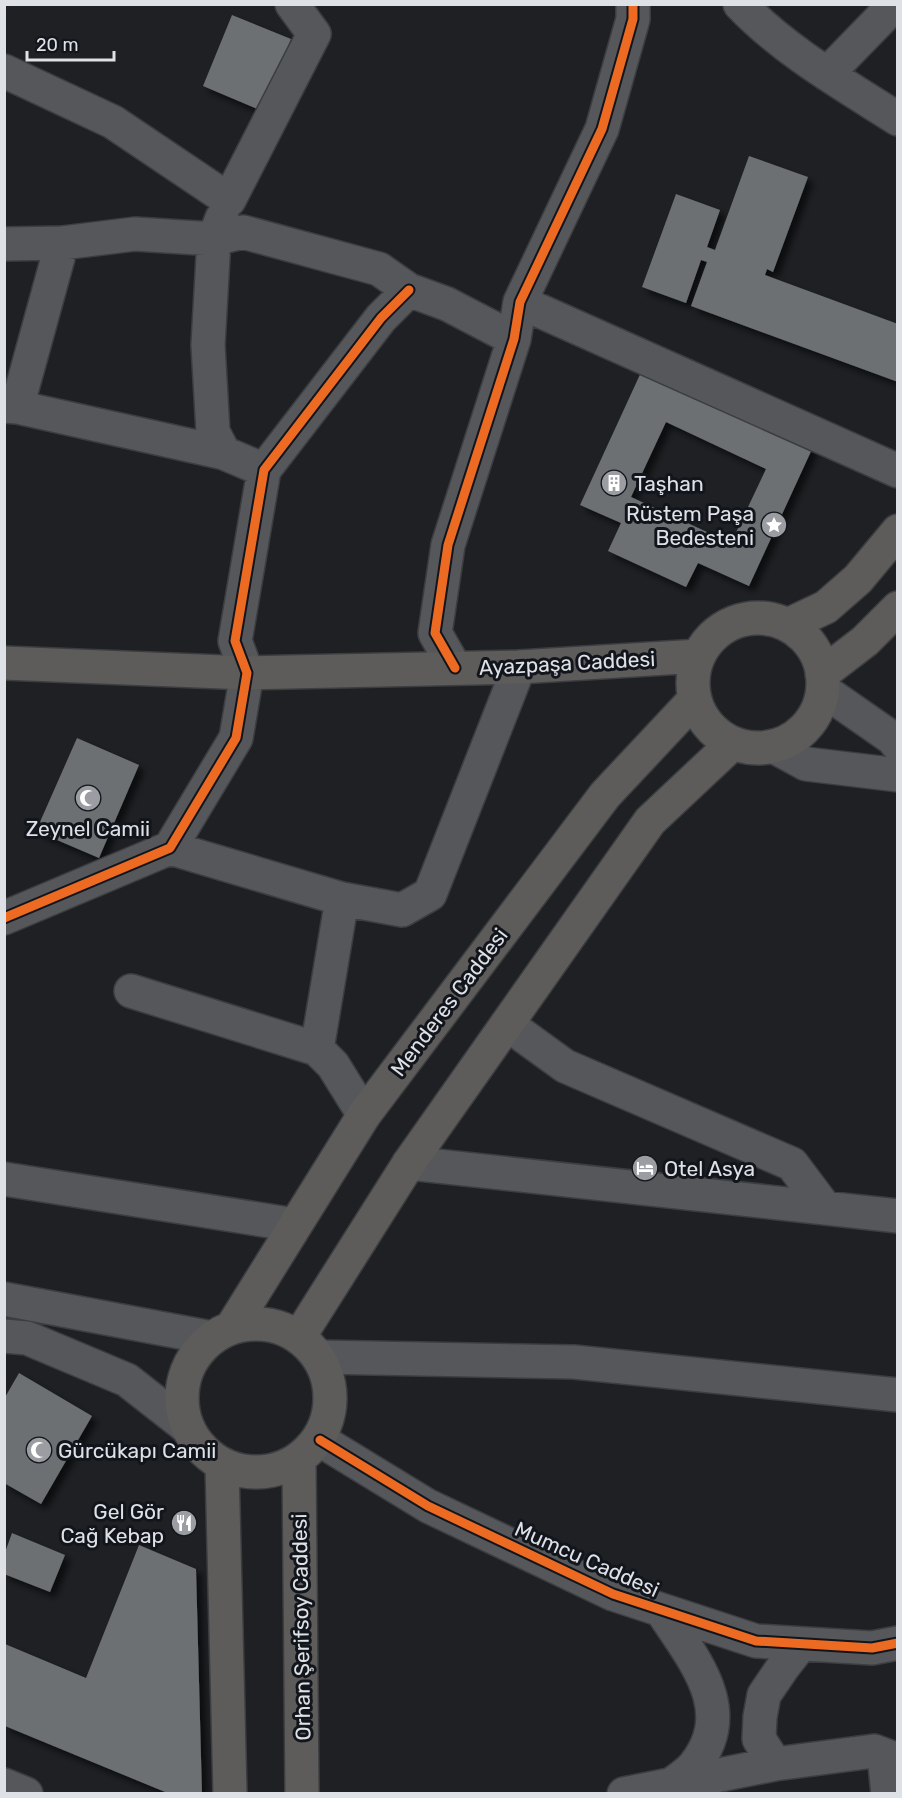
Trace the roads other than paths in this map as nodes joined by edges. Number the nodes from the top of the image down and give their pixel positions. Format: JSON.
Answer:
{"nodes":[{"id":1,"x":292,"y":4,"type":"edge"},
{"id":2,"x":633,"y":4,"type":"edge"},
{"id":3,"x":740,"y":4,"type":"edge"},
{"id":4,"x":895,"y":4,"type":"edge"},
{"id":5,"x":4,"y":70,"type":"edge"},
{"id":6,"x":827,"y":74,"type":"junction"},
{"id":7,"x":897,"y":119,"type":"edge"},
{"id":8,"x":229,"y":200,"type":"junction"},
{"id":9,"x":214,"y":239,"type":"junction"},
{"id":10,"x":62,"y":243,"type":"junction"},
{"id":11,"x":4,"y":244,"type":"edge"},
{"id":12,"x":409,"y":290,"type":"junction"},
{"id":13,"x":520,"y":302,"type":"junction"},
{"id":14,"x":514,"y":339,"type":"junction"},
{"id":15,"x":11,"y":406,"type":"edge"},
{"id":16,"x":224,"y":453,"type":"junction"},
{"id":17,"x":264,"y":470,"type":"junction"},
{"id":18,"x":897,"y":471,"type":"edge"},
{"id":19,"x":897,"y":531,"type":"edge"},
{"id":20,"x":897,"y":608,"type":"edge"},
{"id":21,"x":788,"y":625,"type":"junction"},
{"id":22,"x":699,"y":656,"type":"junction"},
{"id":23,"x":4,"y":663,"type":"edge"},
{"id":24,"x":519,"y":667,"type":"junction"},
{"id":25,"x":455,"y":668,"type":"junction"},
{"id":26,"x":247,"y":673,"type":"junction"},
{"id":27,"x":822,"y":682,"type":"junction"},
{"id":28,"x":695,"y":699,"type":"junction"},
{"id":29,"x":733,"y":743,"type":"junction"},
{"id":30,"x":773,"y":746,"type":"junction"},
{"id":31,"x":897,"y":746,"type":"edge"},
{"id":32,"x":897,"y":775,"type":"edge"},
{"id":33,"x":170,"y":848,"type":"junction"},
{"id":34,"x":342,"y":899,"type":"junction"},
{"id":35,"x":4,"y":918,"type":"edge"},
{"id":36,"x":131,"y":991,"type":"dead end"},
{"id":37,"x":507,"y":1024,"type":"junction"},
{"id":38,"x":317,"y":1049,"type":"junction"},
{"id":39,"x":364,"y":1115,"type":"junction"},
{"id":40,"x":409,"y":1163,"type":"junction"},
{"id":41,"x":4,"y":1179,"type":"edge"},
{"id":42,"x":825,"y":1208,"type":"junction"},
{"id":43,"x":897,"y":1215,"type":"edge"},
{"id":44,"x":296,"y":1226,"type":"junction"},
{"id":45,"x":4,"y":1299,"type":"edge"},
{"id":46,"x":222,"y":1333,"type":"junction"},
{"id":47,"x":4,"y":1336,"type":"edge"},
{"id":48,"x":309,"y":1347,"type":"junction"},
{"id":49,"x":897,"y":1395,"type":"edge"},
{"id":50,"x":187,"y":1427,"type":"junction"},
{"id":51,"x":309,"y":1450,"type":"junction"},
{"id":52,"x":222,"y":1465,"type":"junction"},
{"id":53,"x":662,"y":1611,"type":"junction"},
{"id":54,"x":897,"y":1643,"type":"edge"},
{"id":55,"x":801,"y":1644,"type":"junction"},
{"id":56,"x":893,"y":1756,"type":"edge"},
{"id":57,"x":775,"y":1764,"type":"junction"},
{"id":58,"x":672,"y":1784,"type":"junction"},
{"id":59,"x":4,"y":1785,"type":"edge"},
{"id":60,"x":26,"y":1794,"type":"edge"},
{"id":61,"x":230,"y":1794,"type":"edge"},
{"id":62,"x":302,"y":1794,"type":"edge"},
{"id":63,"x":624,"y":1794,"type":"edge"},
{"id":64,"x":888,"y":1794,"type":"edge"}],
"edges":[{"from":1,"to":8,"type":"street"},
{"from":2,"to":13,"type":"street"},
{"from":3,"to":6,"type":"street"},
{"from":4,"to":6,"type":"street"},
{"from":5,"to":8,"type":"street"},
{"from":6,"to":7,"type":"street"},
{"from":8,"to":9,"type":"street"},
{"from":9,"to":10,"type":"street"},
{"from":9,"to":12,"type":"street"},
{"from":9,"to":16,"type":"street"},
{"from":10,"to":11,"type":"street"},
{"from":10,"to":15,"type":"street"},
{"from":12,"to":14,"type":"street"},
{"from":12,"to":17,"type":"street"},
{"from":13,"to":14,"type":"street"},
{"from":13,"to":18,"type":"street"},
{"from":14,"to":25,"type":"street"},
{"from":15,"to":16,"type":"street"},
{"from":16,"to":17,"type":"street"},
{"from":17,"to":26,"type":"street"},
{"from":19,"to":21,"type":"main road"},
{"from":20,"to":27,"type":"main road"},
{"from":21,"to":22,"type":"main road"},
{"from":21,"to":27,"type":"main road"},
{"from":22,"to":24,"type":"main road","name":"Ayazpaşa Caddesi"},
{"from":22,"to":28,"type":"main road"},
{"from":23,"to":26,"type":"main road","name":"Ayazpaşa Caddesi"},
{"from":24,"to":25,"type":"main road","name":"Ayazpaşa Caddesi"},
{"from":24,"to":34,"type":"street"},
{"from":25,"to":26,"type":"main road","name":"Ayazpaşa Caddesi"},
{"from":26,"to":33,"type":"street"},
{"from":27,"to":30,"type":"main road"},
{"from":27,"to":31,"type":"street"},
{"from":28,"to":29,"type":"main road"},
{"from":28,"to":39,"type":"main road","name":"Menderes Caddesi"},
{"from":29,"to":30,"type":"main road"},
{"from":29,"to":37,"type":"main road"},
{"from":30,"to":32,"type":"street"},
{"from":33,"to":34,"type":"street"},
{"from":33,"to":35,"type":"street"},
{"from":34,"to":38,"type":"street"},
{"from":36,"to":38,"type":"street"},
{"from":37,"to":40,"type":"main road"},
{"from":37,"to":42,"type":"street"},
{"from":38,"to":39,"type":"street"},
{"from":39,"to":44,"type":"main road","name":"Menderes Caddesi"},
{"from":40,"to":42,"type":"street"},
{"from":40,"to":48,"type":"main road"},
{"from":41,"to":44,"type":"street"},
{"from":42,"to":43,"type":"street"},
{"from":44,"to":46,"type":"main road","name":"Menderes Caddesi"},
{"from":45,"to":46,"type":"street"},
{"from":46,"to":48,"type":"main road"},
{"from":46,"to":50,"type":"main road"},
{"from":47,"to":50,"type":"street"},
{"from":48,"to":49,"type":"street"},
{"from":48,"to":51,"type":"main road"},
{"from":50,"to":52,"type":"main road"},
{"from":51,"to":52,"type":"main road"},
{"from":51,"to":53,"type":"street","name":"Mumcu Caddesi"},
{"from":51,"to":62,"type":"main road","name":"Orhan Şerifsoy Caddesi"},
{"from":52,"to":61,"type":"main road"},
{"from":53,"to":55,"type":"street","name":"Mumcu Caddesi"},
{"from":53,"to":58,"type":"street"},
{"from":54,"to":55,"type":"street","name":"Mumcu Caddesi"},
{"from":55,"to":57,"type":"street"},
{"from":56,"to":57,"type":"street"},
{"from":56,"to":64,"type":"street"},
{"from":57,"to":58,"type":"street"},
{"from":58,"to":63,"type":"street"},
{"from":59,"to":60,"type":"street"}]}
